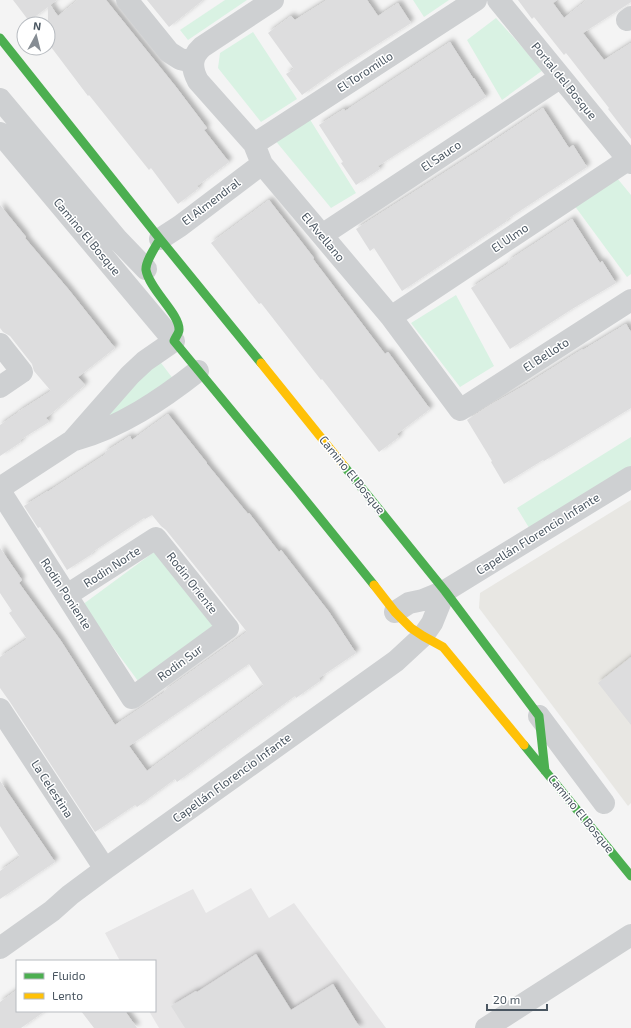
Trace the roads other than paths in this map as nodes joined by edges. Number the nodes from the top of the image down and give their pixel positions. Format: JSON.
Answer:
{"nodes":[{"id":1,"x":127,"y":0,"type":"edge"},
{"id":2,"x":476,"y":0,"type":"edge"},
{"id":3,"x":498,"y":0,"type":"edge"},
{"id":4,"x":267,"y":2,"type":"edge"},
{"id":5,"x":0,"y":38,"type":"edge"},
{"id":6,"x":193,"y":62,"type":"junction"},
{"id":7,"x":561,"y":77,"type":"junction"},
{"id":8,"x":0,"y":99,"type":"edge"},
{"id":9,"x":0,"y":133,"type":"edge"},
{"id":10,"x":254,"y":144,"type":"junction"},
{"id":11,"x":630,"y":161,"type":"edge"},
{"id":12,"x":262,"y":164,"type":"junction"},
{"id":13,"x":322,"y":235,"type":"junction"},
{"id":14,"x":160,"y":239,"type":"junction"},
{"id":15,"x":146,"y":269,"type":"junction"},
{"id":16,"x":631,"y":300,"type":"edge"},
{"id":17,"x":391,"y":317,"type":"junction"},
{"id":18,"x":174,"y":341,"type":"junction"},
{"id":19,"x":0,"y":344,"type":"edge"},
{"id":20,"x":198,"y":371,"type":"junction"},
{"id":21,"x":0,"y":387,"type":"edge"},
{"id":22,"x":460,"y":410,"type":"joint"},
{"id":23,"x":72,"y":441,"type":"junction"},
{"id":24,"x":631,"y":477,"type":"edge"},
{"id":25,"x":0,"y":488,"type":"edge"},
{"id":26,"x":0,"y":491,"type":"edge"},
{"id":27,"x":156,"y":538,"type":"joint"},
{"id":28,"x":445,"y":591,"type":"junction"},
{"id":29,"x":67,"y":596,"type":"junction"},
{"id":30,"x":395,"y":612,"type":"junction"},
{"id":31,"x":228,"y":628,"type":"joint"},
{"id":32,"x":424,"y":636,"type":"junction"},
{"id":33,"x":132,"y":698,"type":"joint"},
{"id":34,"x":0,"y":709,"type":"edge"},
{"id":35,"x":538,"y":716,"type":"junction"},
{"id":36,"x":545,"y":771,"type":"junction"},
{"id":37,"x":604,"y":803,"type":"dead end"},
{"id":38,"x":105,"y":869,"type":"junction"},
{"id":39,"x":631,"y":876,"type":"edge"},
{"id":40,"x":631,"y":935,"type":"edge"},
{"id":41,"x":0,"y":948,"type":"edge"},
{"id":42,"x":486,"y":1028,"type":"edge"}],
"edges":[{"from":1,"to":6,"type":"street"},
{"from":2,"to":10,"type":"street","name":"El Toromillo"},
{"from":3,"to":7,"type":"street","name":"Portal del Bosque"},
{"from":4,"to":6,"type":"street"},
{"from":5,"to":14,"type":"street","name":"Camino El Bosque"},
{"from":6,"to":10,"type":"street","name":"El Avellano"},
{"from":7,"to":11,"type":"street","name":"Portal del Bosque"},
{"from":7,"to":13,"type":"street","name":"El Sauco"},
{"from":8,"to":15,"type":"street","name":"Camino El Bosque"},
{"from":9,"to":18,"type":"street","name":"Camino El Bosque"},
{"from":10,"to":12,"type":"street","name":"El Avellano"},
{"from":11,"to":17,"type":"street","name":"El Ulmo"},
{"from":12,"to":13,"type":"street","name":"El Avellano"},
{"from":12,"to":14,"type":"street","name":"El Almendral"},
{"from":13,"to":17,"type":"street","name":"El Avellano"},
{"from":14,"to":15,"type":"street"},
{"from":14,"to":28,"type":"street","name":"Camino El Bosque"},
{"from":15,"to":18,"type":"street","name":"Camino El Bosque"},
{"from":16,"to":22,"type":"street","name":"El Belloto"},
{"from":17,"to":22,"type":"street","name":"El Avellano"},
{"from":18,"to":20,"type":"street","name":"Camino El Bosque"},
{"from":18,"to":23,"type":"street"},
{"from":19,"to":21,"type":"street"},
{"from":20,"to":23,"type":"street"},
{"from":20,"to":30,"type":"street","name":"Camino El Bosque"},
{"from":23,"to":25,"type":"street"},
{"from":24,"to":28,"type":"street","name":"Capellán Florencio Infante"},
{"from":26,"to":29,"type":"street","name":"Rodin Poniente"},
{"from":27,"to":29,"type":"street","name":"Rodin Norte"},
{"from":27,"to":31,"type":"street","name":"Rodin Oriente"},
{"from":28,"to":30,"type":"street","name":"Capellán Florencio Infante"},
{"from":28,"to":32,"type":"street","name":"Capellán Florencio Infante"},
{"from":28,"to":35,"type":"street","name":"Camino El Bosque"},
{"from":29,"to":33,"type":"street","name":"Rodin Poniente"},
{"from":30,"to":32,"type":"street","name":"Camino El Bosque"},
{"from":31,"to":33,"type":"street","name":"Rodin Sur"},
{"from":32,"to":36,"type":"street","name":"Camino El Bosque"},
{"from":32,"to":38,"type":"street","name":"Capellán Florencio Infante"},
{"from":34,"to":38,"type":"street","name":"La Celestina"},
{"from":35,"to":36,"type":"street","name":"Camino El Bosque"},
{"from":35,"to":37,"type":"street","name":"Camino El Bosque"},
{"from":36,"to":39,"type":"street","name":"Camino El Bosque"},
{"from":38,"to":41,"type":"street","name":"Capellán Florencio Infante"},
{"from":40,"to":42,"type":"street"}]}
